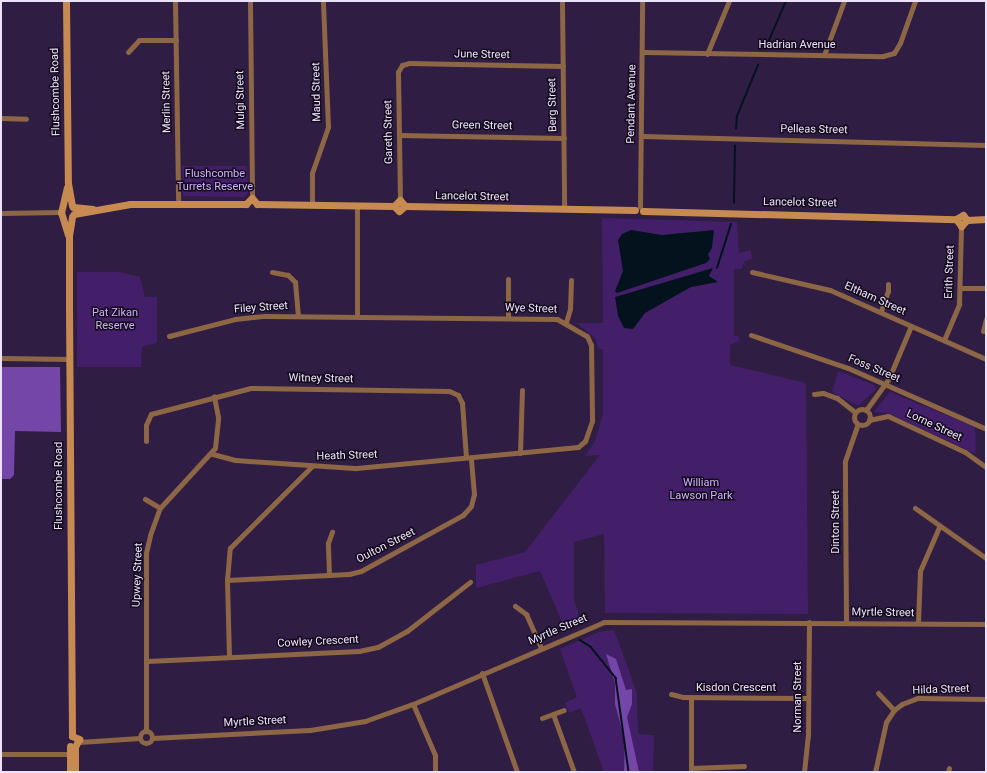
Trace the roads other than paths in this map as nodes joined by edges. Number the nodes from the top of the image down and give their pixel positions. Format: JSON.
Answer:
{"nodes":[{"id":1,"x":66,"y":1,"type":"edge"},
{"id":2,"x":175,"y":1,"type":"edge"},
{"id":3,"x":250,"y":1,"type":"edge"},
{"id":4,"x":323,"y":1,"type":"edge"},
{"id":5,"x":562,"y":1,"type":"edge"},
{"id":6,"x":642,"y":1,"type":"edge"},
{"id":7,"x":729,"y":1,"type":"edge"},
{"id":8,"x":844,"y":1,"type":"edge"},
{"id":9,"x":915,"y":1,"type":"edge"},
{"id":10,"x":176,"y":40,"type":"junction"},
{"id":11,"x":128,"y":52,"type":"dead end"},
{"id":12,"x":643,"y":52,"type":"junction"},
{"id":13,"x":707,"y":54,"type":"junction"},
{"id":14,"x":824,"y":55,"type":"junction"},
{"id":15,"x":402,"y":65,"type":"joint"},
{"id":16,"x":562,"y":66,"type":"junction"},
{"id":17,"x":1,"y":118,"type":"edge"},
{"id":18,"x":26,"y":119,"type":"dead end"},
{"id":19,"x":399,"y":135,"type":"junction"},
{"id":20,"x":642,"y":136,"type":"junction"},
{"id":21,"x":564,"y":138,"type":"junction"},
{"id":22,"x":986,"y":145,"type":"edge"},
{"id":23,"x":68,"y":183,"type":"junction"},
{"id":24,"x":254,"y":201,"type":"junction"},
{"id":25,"x":178,"y":203,"type":"junction"},
{"id":26,"x":402,"y":203,"type":"junction"},
{"id":27,"x":312,"y":205,"type":"junction"},
{"id":28,"x":356,"y":206,"type":"junction"},
{"id":29,"x":564,"y":209,"type":"junction"},
{"id":30,"x":639,"y":209,"type":"junction"},
{"id":31,"x":62,"y":211,"type":"junction"},
{"id":32,"x":73,"y":211,"type":"junction"},
{"id":33,"x":1,"y":213,"type":"edge"},
{"id":34,"x":956,"y":219,"type":"junction"},
{"id":35,"x":986,"y":219,"type":"edge"},
{"id":36,"x":967,"y":220,"type":"junction"},
{"id":37,"x":961,"y":226,"type":"junction"},
{"id":38,"x":69,"y":236,"type":"junction"},
{"id":39,"x":272,"y":272,"type":"dead end"},
{"id":40,"x":752,"y":272,"type":"dead end"},
{"id":41,"x":508,"y":279,"type":"dead end"},
{"id":42,"x":571,"y":280,"type":"dead end"},
{"id":43,"x":888,"y":284,"type":"dead end"},
{"id":44,"x":960,"y":288,"type":"junction"},
{"id":45,"x":986,"y":288,"type":"edge"},
{"id":46,"x":880,"y":311,"type":"junction"},
{"id":47,"x":298,"y":315,"type":"junction"},
{"id":48,"x":358,"y":316,"type":"junction"},
{"id":49,"x":508,"y":318,"type":"junction"},
{"id":50,"x":986,"y":319,"type":"edge"},
{"id":51,"x":566,"y":322,"type":"junction"},
{"id":52,"x":911,"y":326,"type":"junction"},
{"id":53,"x":983,"y":331,"type":"dead end"},
{"id":54,"x":751,"y":335,"type":"dead end"},
{"id":55,"x":169,"y":336,"type":"dead end"},
{"id":56,"x":944,"y":340,"type":"junction"},
{"id":57,"x":1,"y":358,"type":"edge"},
{"id":58,"x":69,"y":359,"type":"junction"},
{"id":59,"x":986,"y":359,"type":"edge"},
{"id":60,"x":885,"y":384,"type":"junction"},
{"id":61,"x":522,"y":390,"type":"dead end"},
{"id":62,"x":814,"y":394,"type":"dead end"},
{"id":63,"x":214,"y":396,"type":"junction"},
{"id":64,"x":866,"y":410,"type":"junction"},
{"id":65,"x":855,"y":412,"type":"junction"},
{"id":66,"x":869,"y":420,"type":"junction"},
{"id":67,"x":858,"y":424,"type":"junction"},
{"id":68,"x":986,"y":428,"type":"edge"},
{"id":69,"x":146,"y":441,"type":"dead end"},
{"id":70,"x":581,"y":445,"type":"joint"},
{"id":71,"x":520,"y":453,"type":"junction"},
{"id":72,"x":212,"y":454,"type":"junction"},
{"id":73,"x":468,"y":458,"type":"junction"},
{"id":74,"x":311,"y":467,"type":"junction"},
{"id":75,"x":986,"y":467,"type":"edge"},
{"id":76,"x":145,"y":499,"type":"dead end"},
{"id":77,"x":160,"y":508,"type":"junction"},
{"id":78,"x":915,"y":508,"type":"dead end"},
{"id":79,"x":939,"y":527,"type":"junction"},
{"id":80,"x":332,"y":532,"type":"dead end"},
{"id":81,"x":986,"y":558,"type":"edge"},
{"id":82,"x":329,"y":575,"type":"junction"},
{"id":83,"x":227,"y":580,"type":"junction"},
{"id":84,"x":470,"y":582,"type":"dead end"},
{"id":85,"x":515,"y":606,"type":"dead end"},
{"id":86,"x":809,"y":622,"type":"junction"},
{"id":87,"x":846,"y":622,"type":"junction"},
{"id":88,"x":918,"y":623,"type":"junction"},
{"id":89,"x":986,"y":624,"type":"edge"},
{"id":90,"x":541,"y":648,"type":"junction"},
{"id":91,"x":229,"y":657,"type":"junction"},
{"id":92,"x":147,"y":662,"type":"junction"},
{"id":93,"x":482,"y":673,"type":"junction"},
{"id":94,"x":878,"y":693,"type":"dead end"},
{"id":95,"x":671,"y":694,"type":"dead end"},
{"id":96,"x":691,"y":697,"type":"junction"},
{"id":97,"x":808,"y":698,"type":"junction"},
{"id":98,"x":986,"y":699,"type":"edge"},
{"id":99,"x":413,"y":704,"type":"junction"},
{"id":100,"x":564,"y":710,"type":"dead end"},
{"id":101,"x":894,"y":710,"type":"junction"},
{"id":102,"x":553,"y":714,"type":"junction"},
{"id":103,"x":542,"y":718,"type":"dead end"},
{"id":104,"x":146,"y":732,"type":"junction"},
{"id":105,"x":72,"y":736,"type":"junction"},
{"id":106,"x":140,"y":738,"type":"junction"},
{"id":107,"x":152,"y":738,"type":"junction"},
{"id":108,"x":75,"y":745,"type":"junction"},
{"id":109,"x":1,"y":754,"type":"edge"},
{"id":110,"x":68,"y":754,"type":"junction"},
{"id":111,"x":744,"y":766,"type":"dead end"},
{"id":112,"x":691,"y":770,"type":"edge"},
{"id":113,"x":70,"y":772,"type":"edge"},
{"id":114,"x":75,"y":772,"type":"edge"},
{"id":115,"x":435,"y":772,"type":"edge"},
{"id":116,"x":518,"y":772,"type":"edge"},
{"id":117,"x":574,"y":772,"type":"edge"},
{"id":118,"x":804,"y":772,"type":"edge"},
{"id":119,"x":875,"y":772,"type":"edge"}],
"edges":[{"from":1,"to":23,"type":"street","name":"Flushcombe Road"},
{"from":2,"to":10,"type":"street","name":"Merlin Street"},
{"from":3,"to":24,"type":"street","name":"Mulgi Street"},
{"from":4,"to":27,"type":"street","name":"Maud Street"},
{"from":5,"to":16,"type":"street","name":"Berg Street"},
{"from":6,"to":12,"type":"street","name":"Pendant Avenue"},
{"from":7,"to":13,"type":"street"},
{"from":8,"to":14,"type":"street"},
{"from":9,"to":14,"type":"street","name":"Hadrian Avenue"},
{"from":10,"to":11,"type":"street"},
{"from":10,"to":25,"type":"street","name":"Merlin Street"},
{"from":12,"to":13,"type":"street","name":"Hadrian Avenue"},
{"from":12,"to":20,"type":"street","name":"Pendant Avenue"},
{"from":13,"to":14,"type":"street","name":"Hadrian Avenue"},
{"from":15,"to":16,"type":"street","name":"June Street"},
{"from":15,"to":19,"type":"street","name":"Gareth Street"},
{"from":16,"to":21,"type":"street","name":"Berg Street"},
{"from":17,"to":18,"type":"street"},
{"from":19,"to":21,"type":"street","name":"Green Street"},
{"from":19,"to":26,"type":"street","name":"Gareth Street"},
{"from":20,"to":22,"type":"street","name":"Pelleas Street"},
{"from":20,"to":30,"type":"street","name":"Pendant Avenue"},
{"from":21,"to":29,"type":"street","name":"Berg Street"},
{"from":23,"to":31,"type":"street","name":"Flushcombe Road"},
{"from":23,"to":32,"type":"street","name":"Flushcombe Road"},
{"from":24,"to":25,"type":"street"},
{"from":24,"to":27,"type":"street"},
{"from":25,"to":32,"type":"street"},
{"from":26,"to":28,"type":"street"},
{"from":26,"to":29,"type":"street","name":"Lancelot Street"},
{"from":27,"to":28,"type":"street"},
{"from":28,"to":48,"type":"street"},
{"from":29,"to":30,"type":"street","name":"Lancelot Street"},
{"from":30,"to":34,"type":"street","name":"Lancelot Street"},
{"from":31,"to":32,"type":"street"},
{"from":31,"to":32,"type":"street"},
{"from":31,"to":33,"type":"street"},
{"from":31,"to":38,"type":"street","name":"Flushcombe Road"},
{"from":32,"to":38,"type":"street","name":"Flushcombe Road"},
{"from":34,"to":36,"type":"street","name":"Lancelot Street"},
{"from":34,"to":37,"type":"street"},
{"from":35,"to":36,"type":"street"},
{"from":36,"to":37,"type":"street"},
{"from":37,"to":44,"type":"street","name":"Erith Street"},
{"from":38,"to":58,"type":"street","name":"Flushcombe Road"},
{"from":39,"to":47,"type":"street"},
{"from":40,"to":46,"type":"street","name":"Eltham Street"},
{"from":41,"to":49,"type":"street"},
{"from":42,"to":51,"type":"street"},
{"from":43,"to":46,"type":"street"},
{"from":44,"to":45,"type":"street"},
{"from":44,"to":56,"type":"street","name":"Erith Street"},
{"from":46,"to":52,"type":"street","name":"Eltham Street"},
{"from":47,"to":48,"type":"street","name":"Filey Street"},
{"from":47,"to":55,"type":"street","name":"Filey Street"},
{"from":48,"to":49,"type":"street","name":"Wye Street"},
{"from":49,"to":51,"type":"street","name":"Wye Street"},
{"from":50,"to":53,"type":"street"},
{"from":51,"to":70,"type":"street","name":"Wye Street"},
{"from":52,"to":56,"type":"street","name":"Eltham Street"},
{"from":52,"to":60,"type":"street"},
{"from":54,"to":60,"type":"street","name":"Foss Street"},
{"from":56,"to":59,"type":"street","name":"Eltham Street"},
{"from":57,"to":58,"type":"street"},
{"from":58,"to":105,"type":"street","name":"Flushcombe Road"},
{"from":60,"to":64,"type":"street"},
{"from":60,"to":68,"type":"street","name":"Foss Street"},
{"from":61,"to":71,"type":"street"},
{"from":62,"to":65,"type":"street"},
{"from":63,"to":69,"type":"street","name":"Witney Street"},
{"from":63,"to":72,"type":"street","name":"Upwey Street"},
{"from":63,"to":73,"type":"street","name":"Witney Street"},
{"from":64,"to":65,"type":"street"},
{"from":64,"to":66,"type":"street"},
{"from":65,"to":67,"type":"street"},
{"from":66,"to":67,"type":"street"},
{"from":66,"to":75,"type":"street","name":"Lorne Street"},
{"from":67,"to":87,"type":"street","name":"Dinton Street"},
{"from":70,"to":71,"type":"street","name":"Heath Street"},
{"from":71,"to":73,"type":"street","name":"Heath Street"},
{"from":72,"to":74,"type":"street"},
{"from":72,"to":77,"type":"street","name":"Upwey Street"},
{"from":73,"to":74,"type":"street","name":"Heath Street"},
{"from":73,"to":82,"type":"street","name":"Oulton Street"},
{"from":74,"to":83,"type":"street","name":"Heath Street"},
{"from":76,"to":77,"type":"street"},
{"from":77,"to":92,"type":"street","name":"Upwey Street"},
{"from":78,"to":79,"type":"street"},
{"from":79,"to":81,"type":"street"},
{"from":79,"to":88,"type":"street"},
{"from":80,"to":82,"type":"street"},
{"from":82,"to":83,"type":"street","name":"Oulton Street"},
{"from":83,"to":91,"type":"street","name":"Heath Street"},
{"from":84,"to":91,"type":"street","name":"Cowley Crescent"},
{"from":85,"to":90,"type":"street"},
{"from":86,"to":87,"type":"street","name":"Myrtle Street"},
{"from":86,"to":90,"type":"street","name":"Myrtle Street"},
{"from":86,"to":97,"type":"street","name":"Norman Street"},
{"from":87,"to":88,"type":"street","name":"Myrtle Street"},
{"from":88,"to":89,"type":"street","name":"Myrtle Street"},
{"from":90,"to":93,"type":"street","name":"Myrtle Street"},
{"from":91,"to":92,"type":"street","name":"Cowley Crescent"},
{"from":92,"to":104,"type":"street","name":"Upwey Street"},
{"from":93,"to":99,"type":"street","name":"Myrtle Street"},
{"from":93,"to":116,"type":"street"},
{"from":94,"to":101,"type":"street"},
{"from":95,"to":96,"type":"street"},
{"from":96,"to":97,"type":"street","name":"Kisdon Crescent"},
{"from":96,"to":112,"type":"street","name":"Kisdon Crescent"},
{"from":97,"to":118,"type":"street","name":"Norman Street"},
{"from":98,"to":101,"type":"street","name":"Hilda Street"},
{"from":99,"to":107,"type":"street","name":"Myrtle Street"},
{"from":99,"to":115,"type":"street"},
{"from":100,"to":102,"type":"street"},
{"from":101,"to":119,"type":"street"},
{"from":102,"to":103,"type":"street"},
{"from":102,"to":117,"type":"street"},
{"from":104,"to":106,"type":"street"},
{"from":104,"to":107,"type":"street"},
{"from":105,"to":108,"type":"street"},
{"from":105,"to":108,"type":"street","name":"Flushcombe Road"},
{"from":106,"to":107,"type":"street","name":"Myrtle Street"},
{"from":106,"to":108,"type":"street"},
{"from":108,"to":110,"type":"street"},
{"from":108,"to":114,"type":"street"},
{"from":109,"to":110,"type":"street"},
{"from":110,"to":113,"type":"street"},
{"from":111,"to":112,"type":"street"}]}
